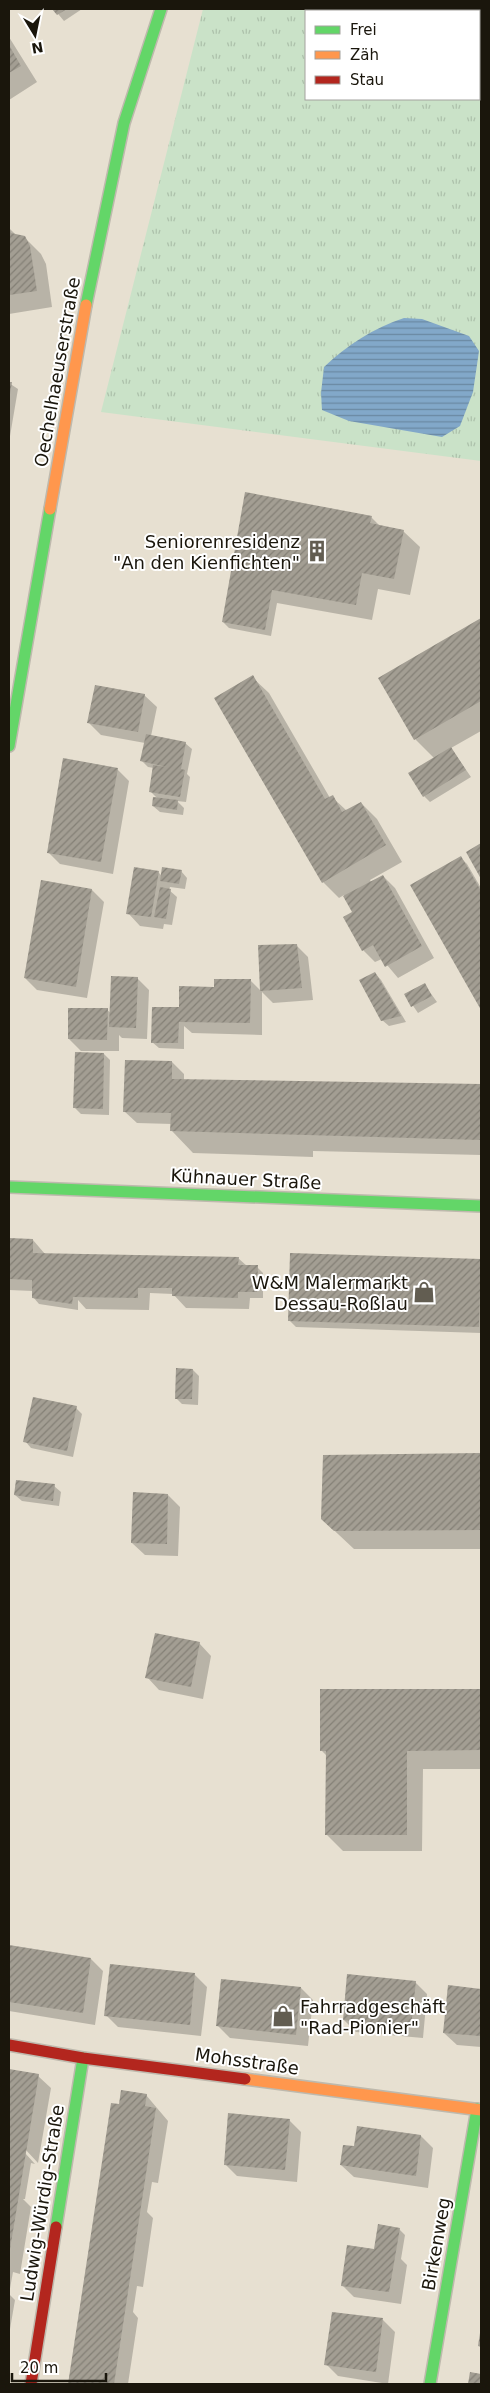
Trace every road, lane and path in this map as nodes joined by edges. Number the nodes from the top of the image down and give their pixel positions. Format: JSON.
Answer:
{"nodes":[{"id":1,"x":161,"y":9,"type":"edge"},
{"id":2,"x":9,"y":746,"type":"edge"},
{"id":3,"x":9,"y":1187,"type":"edge"},
{"id":4,"x":481,"y":1206,"type":"edge"},
{"id":5,"x":9,"y":2045,"type":"edge"},
{"id":6,"x":83,"y":2058,"type":"junction"},
{"id":7,"x":479,"y":2110,"type":"edge"},
{"id":8,"x":31,"y":2384,"type":"edge"},
{"id":9,"x":430,"y":2384,"type":"edge"}],
"edges":[{"from":1,"to":2,"type":"street","name":"Oechelhaeuserstraße"},
{"from":3,"to":4,"type":"street","name":"Kühnauer Straße"},
{"from":5,"to":6,"type":"street","name":"Mohsstraße"},
{"from":6,"to":7,"type":"street","name":"Mohsstraße"},
{"from":6,"to":8,"type":"street","name":"Ludwig-Würdig-Straße"},
{"from":7,"to":9,"type":"street","name":"Birkenweg"}]}
